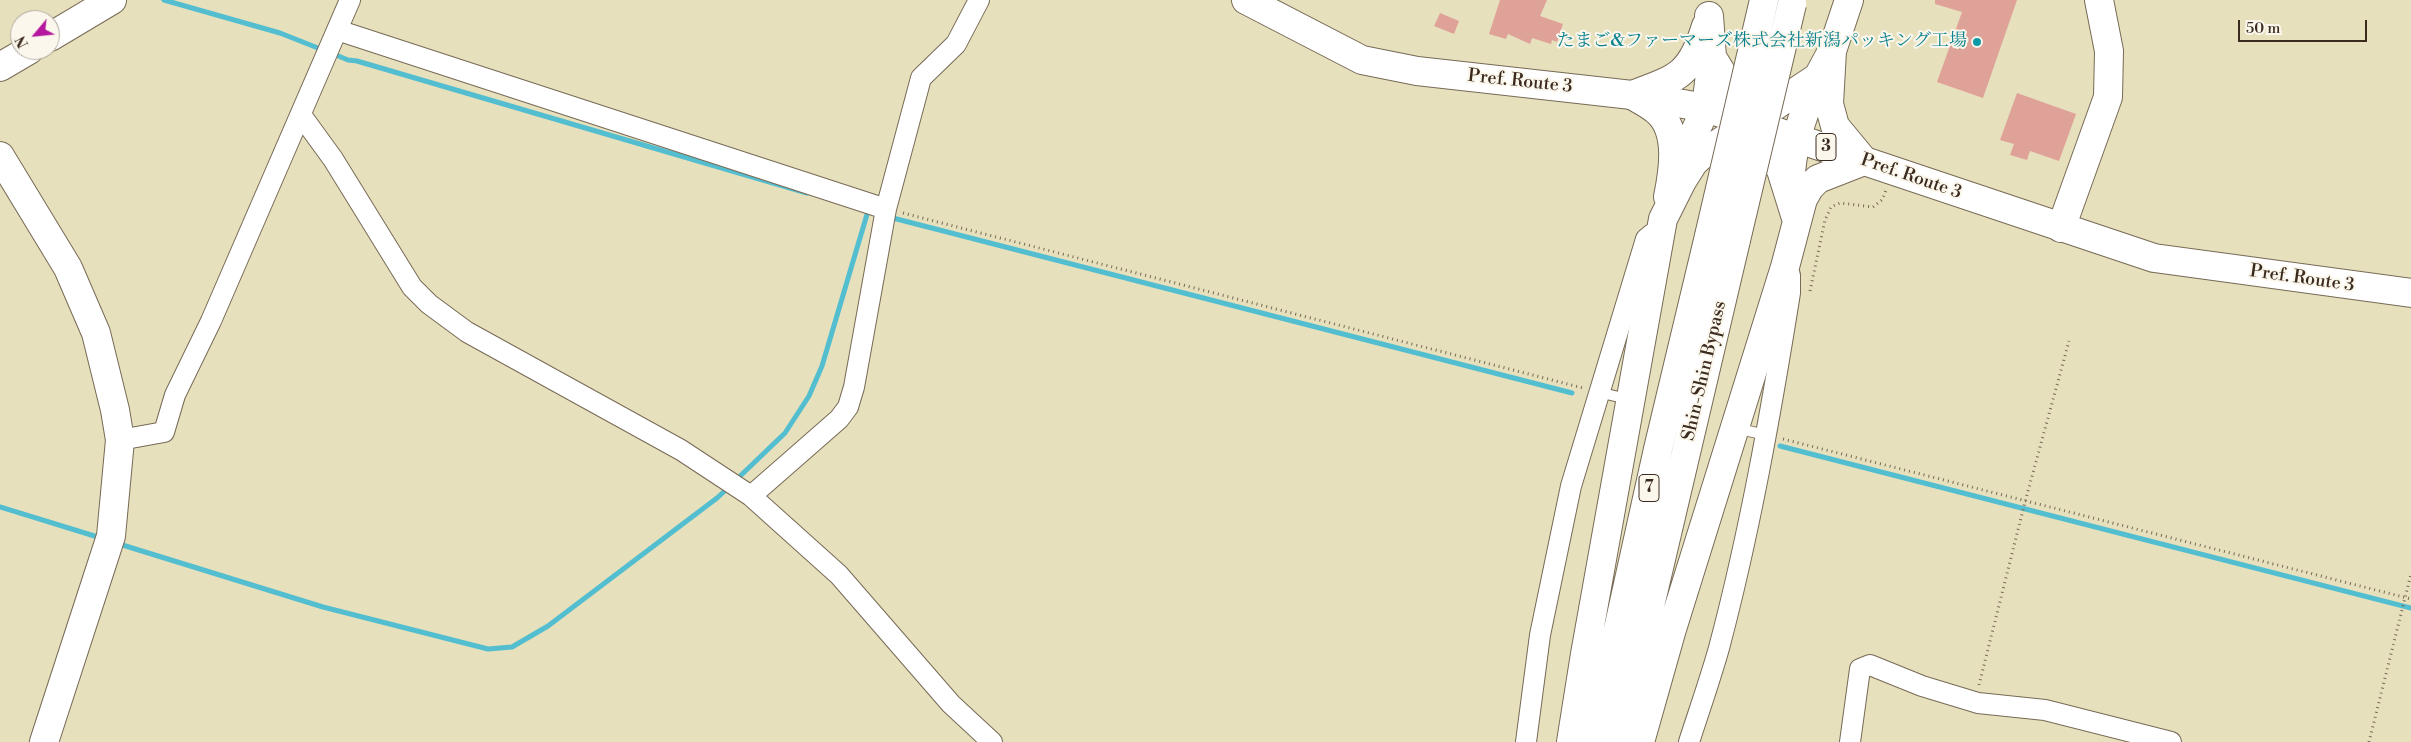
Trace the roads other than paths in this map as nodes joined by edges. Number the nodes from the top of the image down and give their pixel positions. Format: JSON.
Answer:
{"nodes":[{"id":1,"x":112,"y":0,"type":"edge"},
{"id":2,"x":350,"y":0,"type":"edge"},
{"id":3,"x":979,"y":0,"type":"edge"},
{"id":4,"x":1246,"y":0,"type":"edge"},
{"id":5,"x":1764,"y":0,"type":"edge"},
{"id":6,"x":2099,"y":0,"type":"edge"},
{"id":7,"x":1850,"y":1,"type":"edge"},
{"id":8,"x":1793,"y":2,"type":"edge"},
{"id":9,"x":1710,"y":8,"type":"edge"},
{"id":10,"x":337,"y":30,"type":"junction"},
{"id":11,"x":60,"y":31,"type":"edge"},
{"id":12,"x":1832,"y":51,"type":"junction"},
{"id":13,"x":1712,"y":57,"type":"junction"},
{"id":14,"x":12,"y":60,"type":"edge"},
{"id":15,"x":0,"y":67,"type":"edge"},
{"id":16,"x":1818,"y":77,"type":"junction"},
{"id":17,"x":1632,"y":95,"type":"junction"},
{"id":18,"x":1706,"y":108,"type":"junction"},
{"id":19,"x":301,"y":115,"type":"junction"},
{"id":20,"x":1750,"y":122,"type":"junction"},
{"id":21,"x":1795,"y":136,"type":"junction"},
{"id":22,"x":0,"y":156,"type":"edge"},
{"id":23,"x":1864,"y":161,"type":"junction"},
{"id":24,"x":1671,"y":182,"type":"junction"},
{"id":25,"x":1790,"y":191,"type":"junction"},
{"id":26,"x":886,"y":209,"type":"junction"},
{"id":27,"x":1796,"y":218,"type":"junction"},
{"id":28,"x":1661,"y":227,"type":"junction"},
{"id":29,"x":2062,"y":228,"type":"junction"},
{"id":30,"x":1785,"y":267,"type":"junction"},
{"id":31,"x":2411,"y":293,"type":"edge"},
{"id":32,"x":1598,"y":392,"type":"junction"},
{"id":33,"x":1618,"y":397,"type":"dead end"},
{"id":34,"x":1744,"y":430,"type":"dead end"},
{"id":35,"x":1766,"y":435,"type":"junction"},
{"id":36,"x":120,"y":440,"type":"junction"},
{"id":37,"x":752,"y":496,"type":"junction"},
{"id":38,"x":2112,"y":735,"type":"edge"},
{"id":39,"x":44,"y":742,"type":"edge"},
{"id":40,"x":992,"y":742,"type":"edge"},
{"id":41,"x":1526,"y":742,"type":"edge"},
{"id":42,"x":1572,"y":742,"type":"edge"},
{"id":43,"x":1593,"y":742,"type":"edge"},
{"id":44,"x":1618,"y":742,"type":"edge"},
{"id":45,"x":1640,"y":742,"type":"edge"},
{"id":46,"x":1690,"y":742,"type":"edge"},
{"id":47,"x":1850,"y":742,"type":"edge"},
{"id":48,"x":2171,"y":742,"type":"edge"}],
"edges":[{"from":1,"to":11,"type":"main road"},
{"from":2,"to":10,"type":"street"},
{"from":3,"to":26,"type":"street"},
{"from":4,"to":17,"type":"main road","name":"Pref. Route 3","number":"3"},
{"from":5,"to":43,"type":"main road","name":"Shin-Shin Bypass","number":"7","bridge":true},
{"from":6,"to":29,"type":"main road"},
{"from":7,"to":12,"type":"main road"},
{"from":8,"to":44,"type":"main road","name":"Shin-Shin Bypass","number":"7","bridge":true},
{"from":9,"to":13,"type":"main road"},
{"from":9,"to":17,"type":"main road"},
{"from":10,"to":19,"type":"street"},
{"from":10,"to":26,"type":"street"},
{"from":12,"to":16,"type":"main road"},
{"from":12,"to":23,"type":"main road"},
{"from":13,"to":18,"type":"main road"},
{"from":13,"to":20,"type":"main road"},
{"from":14,"to":15,"type":"main road"},
{"from":16,"to":20,"type":"main road"},
{"from":16,"to":21,"type":"main road"},
{"from":17,"to":18,"type":"main road","name":"Pref. Route 3","number":"3"},
{"from":17,"to":24,"type":"main road"},
{"from":18,"to":20,"type":"main road","name":"Pref. Route 3","number":"3"},
{"from":18,"to":24,"type":"main road"},
{"from":19,"to":36,"type":"street"},
{"from":19,"to":37,"type":"street"},
{"from":20,"to":21,"type":"main road","name":"Pref. Route 3","number":"3"},
{"from":20,"to":25,"type":"main road"},
{"from":20,"to":28,"type":"main road"},
{"from":21,"to":23,"type":"main road","name":"Pref. Route 3","number":"3"},
{"from":21,"to":25,"type":"main road"},
{"from":22,"to":36,"type":"main road"},
{"from":23,"to":27,"type":"main road"},
{"from":23,"to":29,"type":"main road","name":"Pref. Route 3","number":"3"},
{"from":24,"to":28,"type":"main road"},
{"from":25,"to":27,"type":"main road"},
{"from":26,"to":37,"type":"street"},
{"from":27,"to":30,"type":"main road"},
{"from":28,"to":32,"type":"street"},
{"from":28,"to":42,"type":"main road"},
{"from":29,"to":31,"type":"main road","name":"Pref. Route 3","number":"3"},
{"from":30,"to":35,"type":"street"},
{"from":30,"to":45,"type":"main road"},
{"from":32,"to":33,"type":"lane"},
{"from":32,"to":41,"type":"street"},
{"from":34,"to":35,"type":"lane"},
{"from":35,"to":46,"type":"street"},
{"from":36,"to":39,"type":"main road"},
{"from":37,"to":40,"type":"street"},
{"from":38,"to":47,"type":"street"},
{"from":38,"to":48,"type":"street"}]}
